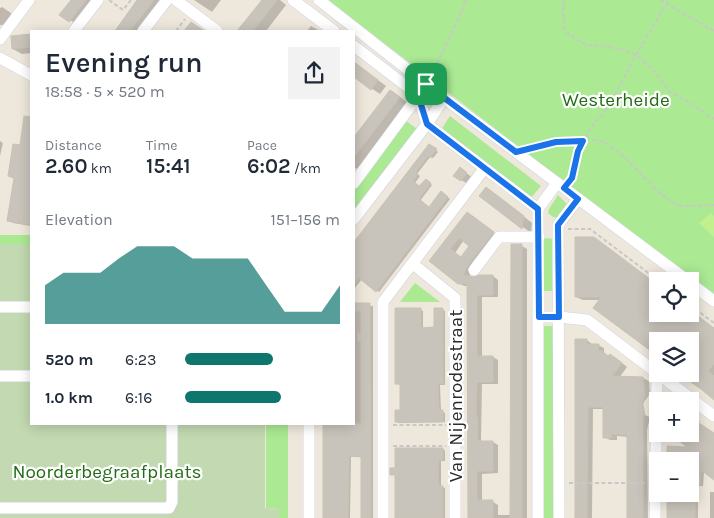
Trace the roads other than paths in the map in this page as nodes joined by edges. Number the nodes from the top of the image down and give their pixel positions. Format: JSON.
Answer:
{"nodes":[{"id":1,"x":29,"y":0,"type":"edge"},
{"id":2,"x":98,"y":0,"type":"edge"},
{"id":3,"x":167,"y":0,"type":"edge"},
{"id":4,"x":176,"y":0,"type":"edge"},
{"id":5,"x":293,"y":0,"type":"edge"},
{"id":6,"x":319,"y":0,"type":"edge"},
{"id":7,"x":75,"y":30,"type":"edge"},
{"id":8,"x":143,"y":30,"type":"edge"},
{"id":9,"x":213,"y":30,"type":"edge"},
{"id":10,"x":333,"y":30,"type":"edge"},
{"id":11,"x":0,"y":40,"type":"edge"},
{"id":12,"x":355,"y":47,"type":"edge"},
{"id":13,"x":0,"y":58,"type":"edge"},
{"id":14,"x":30,"y":74,"type":"edge"},
{"id":15,"x":426,"y":84,"type":"junction"},
{"id":16,"x":418,"y":95,"type":"junction"},
{"id":17,"x":444,"y":98,"type":"junction"},
{"id":18,"x":427,"y":124,"type":"junction"},
{"id":19,"x":484,"y":169,"type":"junction"},
{"id":20,"x":355,"y":182,"type":"edge"},
{"id":21,"x":560,"y":185,"type":"junction"},
{"id":22,"x":578,"y":199,"type":"junction"},
{"id":23,"x":538,"y":209,"type":"junction"},
{"id":24,"x":355,"y":218,"type":"edge"},
{"id":25,"x":539,"y":222,"type":"junction"},
{"id":26,"x":558,"y":227,"type":"junction"},
{"id":27,"x":539,"y":237,"type":"junction"},
{"id":28,"x":413,"y":264,"type":"junction"},
{"id":29,"x":474,"y":270,"type":"dead end"},
{"id":30,"x":676,"y":272,"type":"edge"},
{"id":31,"x":699,"y":290,"type":"edge"},
{"id":32,"x":714,"y":301,"type":"edge"},
{"id":33,"x":0,"y":307,"type":"edge"},
{"id":34,"x":30,"y":307,"type":"edge"},
{"id":35,"x":539,"y":317,"type":"junction"},
{"id":36,"x":559,"y":317,"type":"junction"},
{"id":37,"x":649,"y":368,"type":"edge"},
{"id":38,"x":0,"y":376,"type":"edge"},
{"id":39,"x":30,"y":376,"type":"edge"},
{"id":40,"x":656,"y":382,"type":"edge"},
{"id":41,"x":668,"y":382,"type":"edge"},
{"id":42,"x":714,"y":416,"type":"edge"},
{"id":43,"x":172,"y":425,"type":"edge"},
{"id":44,"x":310,"y":425,"type":"edge"},
{"id":45,"x":0,"y":508,"type":"edge"},
{"id":46,"x":309,"y":518,"type":"edge"},
{"id":47,"x":383,"y":518,"type":"edge"},
{"id":48,"x":455,"y":518,"type":"edge"},
{"id":49,"x":538,"y":518,"type":"edge"},
{"id":50,"x":559,"y":518,"type":"edge"},
{"id":51,"x":655,"y":518,"type":"edge"}],
"edges":[{"from":1,"to":11,"type":"street"},
{"from":2,"to":7,"type":"street"},
{"from":3,"to":8,"type":"street"},
{"from":4,"to":9,"type":"street"},
{"from":5,"to":10,"type":"street"},
{"from":6,"to":15,"type":"street"},
{"from":12,"to":16,"type":"street"},
{"from":13,"to":14,"type":"street"},
{"from":15,"to":16,"type":"street"},
{"from":15,"to":17,"type":"street"},
{"from":16,"to":18,"type":"street"},
{"from":16,"to":20,"type":"street"},
{"from":17,"to":18,"type":"street"},
{"from":17,"to":21,"type":"street"},
{"from":18,"to":19,"type":"street"},
{"from":18,"to":24,"type":"street"},
{"from":19,"to":23,"type":"street"},
{"from":19,"to":28,"type":"street"},
{"from":21,"to":22,"type":"street"},
{"from":21,"to":23,"type":"street"},
{"from":22,"to":26,"type":"street"},
{"from":22,"to":30,"type":"street"},
{"from":23,"to":25,"type":"street"},
{"from":25,"to":26,"type":"street"},
{"from":25,"to":27,"type":"street"},
{"from":26,"to":36,"type":"street"},
{"from":27,"to":29,"type":"street"},
{"from":27,"to":35,"type":"street"},
{"from":28,"to":47,"type":"street"},
{"from":28,"to":48,"type":"street","name":"Van Nijenrodestraat"},
{"from":31,"to":32,"type":"street"},
{"from":33,"to":34,"type":"street"},
{"from":35,"to":36,"type":"street"},
{"from":35,"to":49,"type":"street"},
{"from":36,"to":37,"type":"street"},
{"from":36,"to":50,"type":"street"},
{"from":38,"to":39,"type":"street"},
{"from":40,"to":51,"type":"street"},
{"from":41,"to":42,"type":"street"},
{"from":43,"to":45,"type":"street"},
{"from":44,"to":46,"type":"street"}]}
